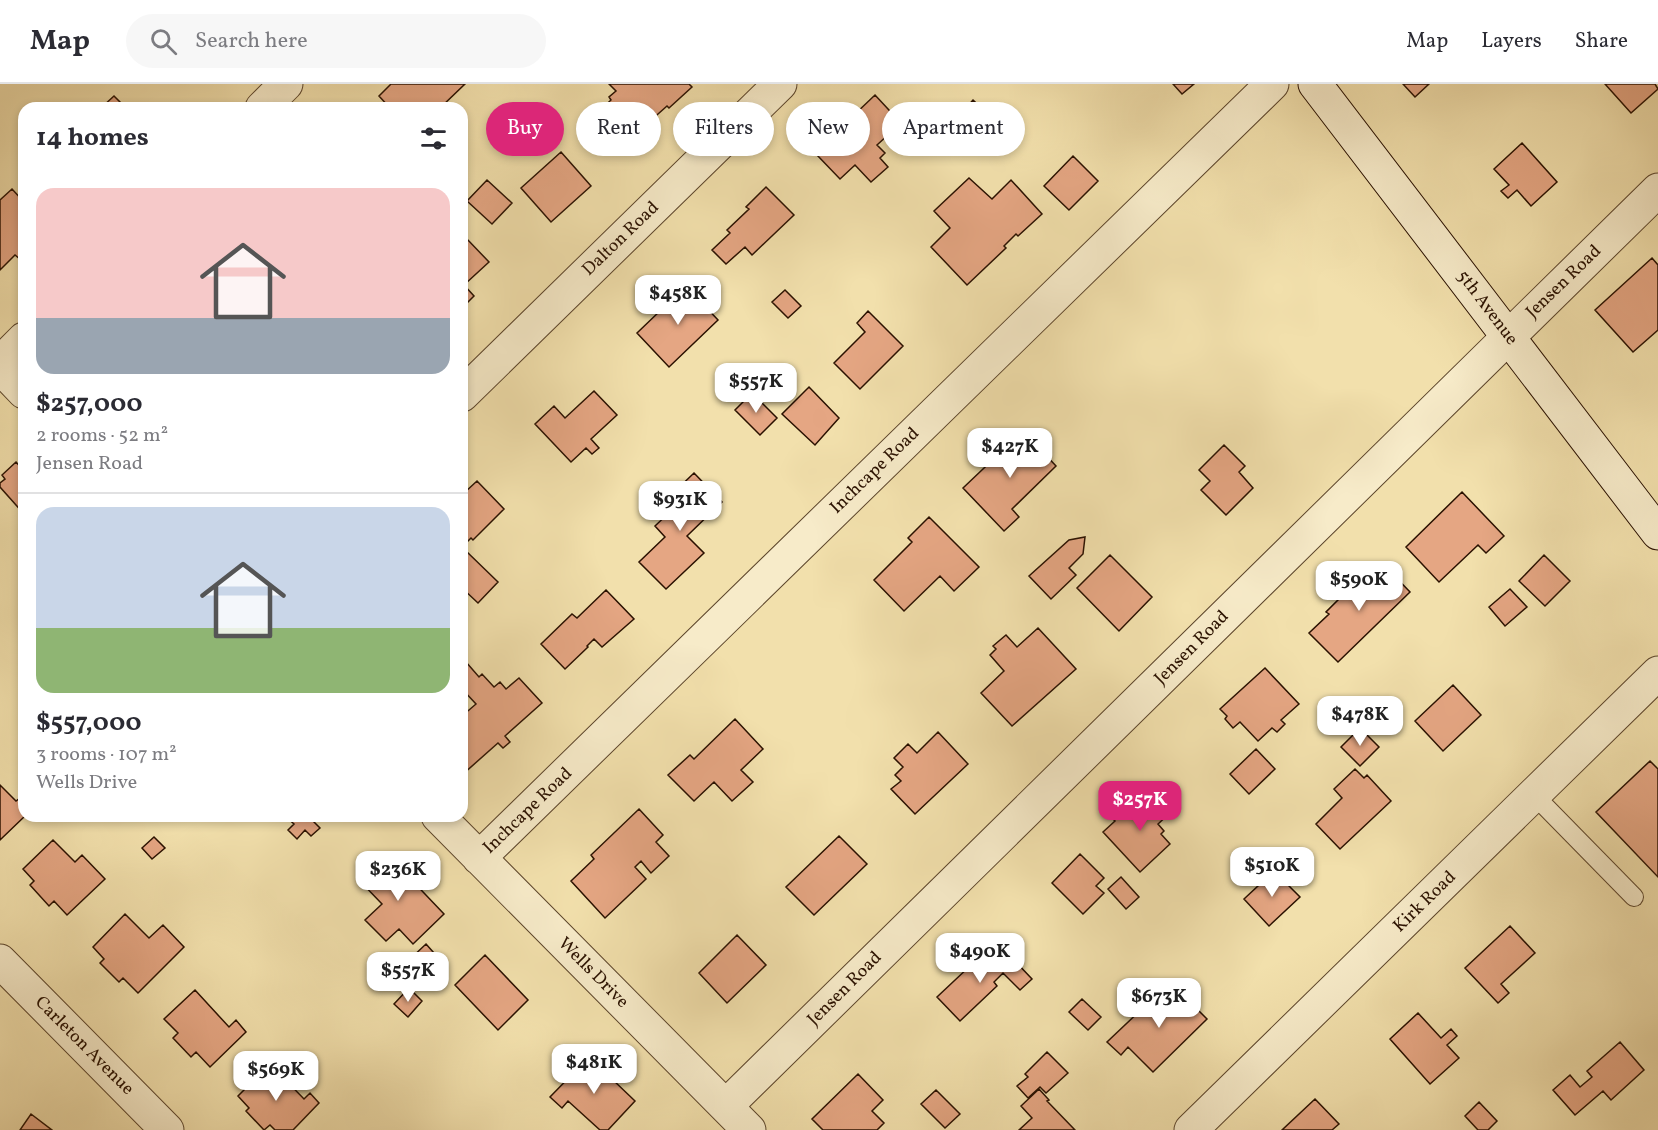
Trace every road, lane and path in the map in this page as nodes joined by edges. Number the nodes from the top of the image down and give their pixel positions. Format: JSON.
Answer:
{"nodes":[{"id":1,"x":286,"y":84,"type":"edge"},
{"id":2,"x":780,"y":84,"type":"edge"},
{"id":3,"x":1272,"y":84,"type":"edge"},
{"id":4,"x":1315,"y":84,"type":"edge"},
{"id":5,"x":268,"y":102,"type":"edge"},
{"id":6,"x":1658,"y":190,"type":"edge"},
{"id":7,"x":1509,"y":336,"type":"junction"},
{"id":8,"x":18,"y":346,"type":"edge"},
{"id":9,"x":0,"y":365,"type":"edge"},
{"id":10,"x":18,"y":385,"type":"edge"},
{"id":11,"x":468,"y":389,"type":"edge"},
{"id":12,"x":1658,"y":533,"type":"edge"},
{"id":13,"x":1655,"y":683,"type":"edge"},
{"id":14,"x":1534,"y":795,"type":"junction"},
{"id":15,"x":444,"y":822,"type":"edge"},
{"id":16,"x":479,"y":858,"type":"junction"},
{"id":17,"x":1634,"y":897,"type":"dead end"},
{"id":18,"x":0,"y":961,"type":"edge"},
{"id":19,"x":726,"y":1106,"type":"junction"},
{"id":20,"x":167,"y":1130,"type":"edge"},
{"id":21,"x":749,"y":1130,"type":"edge"},
{"id":22,"x":1191,"y":1130,"type":"edge"}],
"edges":[{"from":1,"to":5,"type":"street"},
{"from":2,"to":11,"type":"street","name":"Dalton Road"},
{"from":3,"to":16,"type":"street","name":"Inchcape Road"},
{"from":4,"to":7,"type":"street","name":"5th Avenue"},
{"from":6,"to":7,"type":"street","name":"Jensen Road"},
{"from":7,"to":12,"type":"street","name":"5th Avenue"},
{"from":7,"to":19,"type":"street","name":"Jensen Road"},
{"from":8,"to":9,"type":"street"},
{"from":9,"to":10,"type":"street"},
{"from":13,"to":14,"type":"street","name":"Kirk Road"},
{"from":14,"to":17,"type":"lane"},
{"from":14,"to":22,"type":"street","name":"Kirk Road"},
{"from":15,"to":16,"type":"street","name":"Wells Drive"},
{"from":16,"to":19,"type":"street","name":"Wells Drive"},
{"from":18,"to":20,"type":"street","name":"Carleton Avenue"},
{"from":19,"to":21,"type":"street","name":"Wells Drive"}]}
